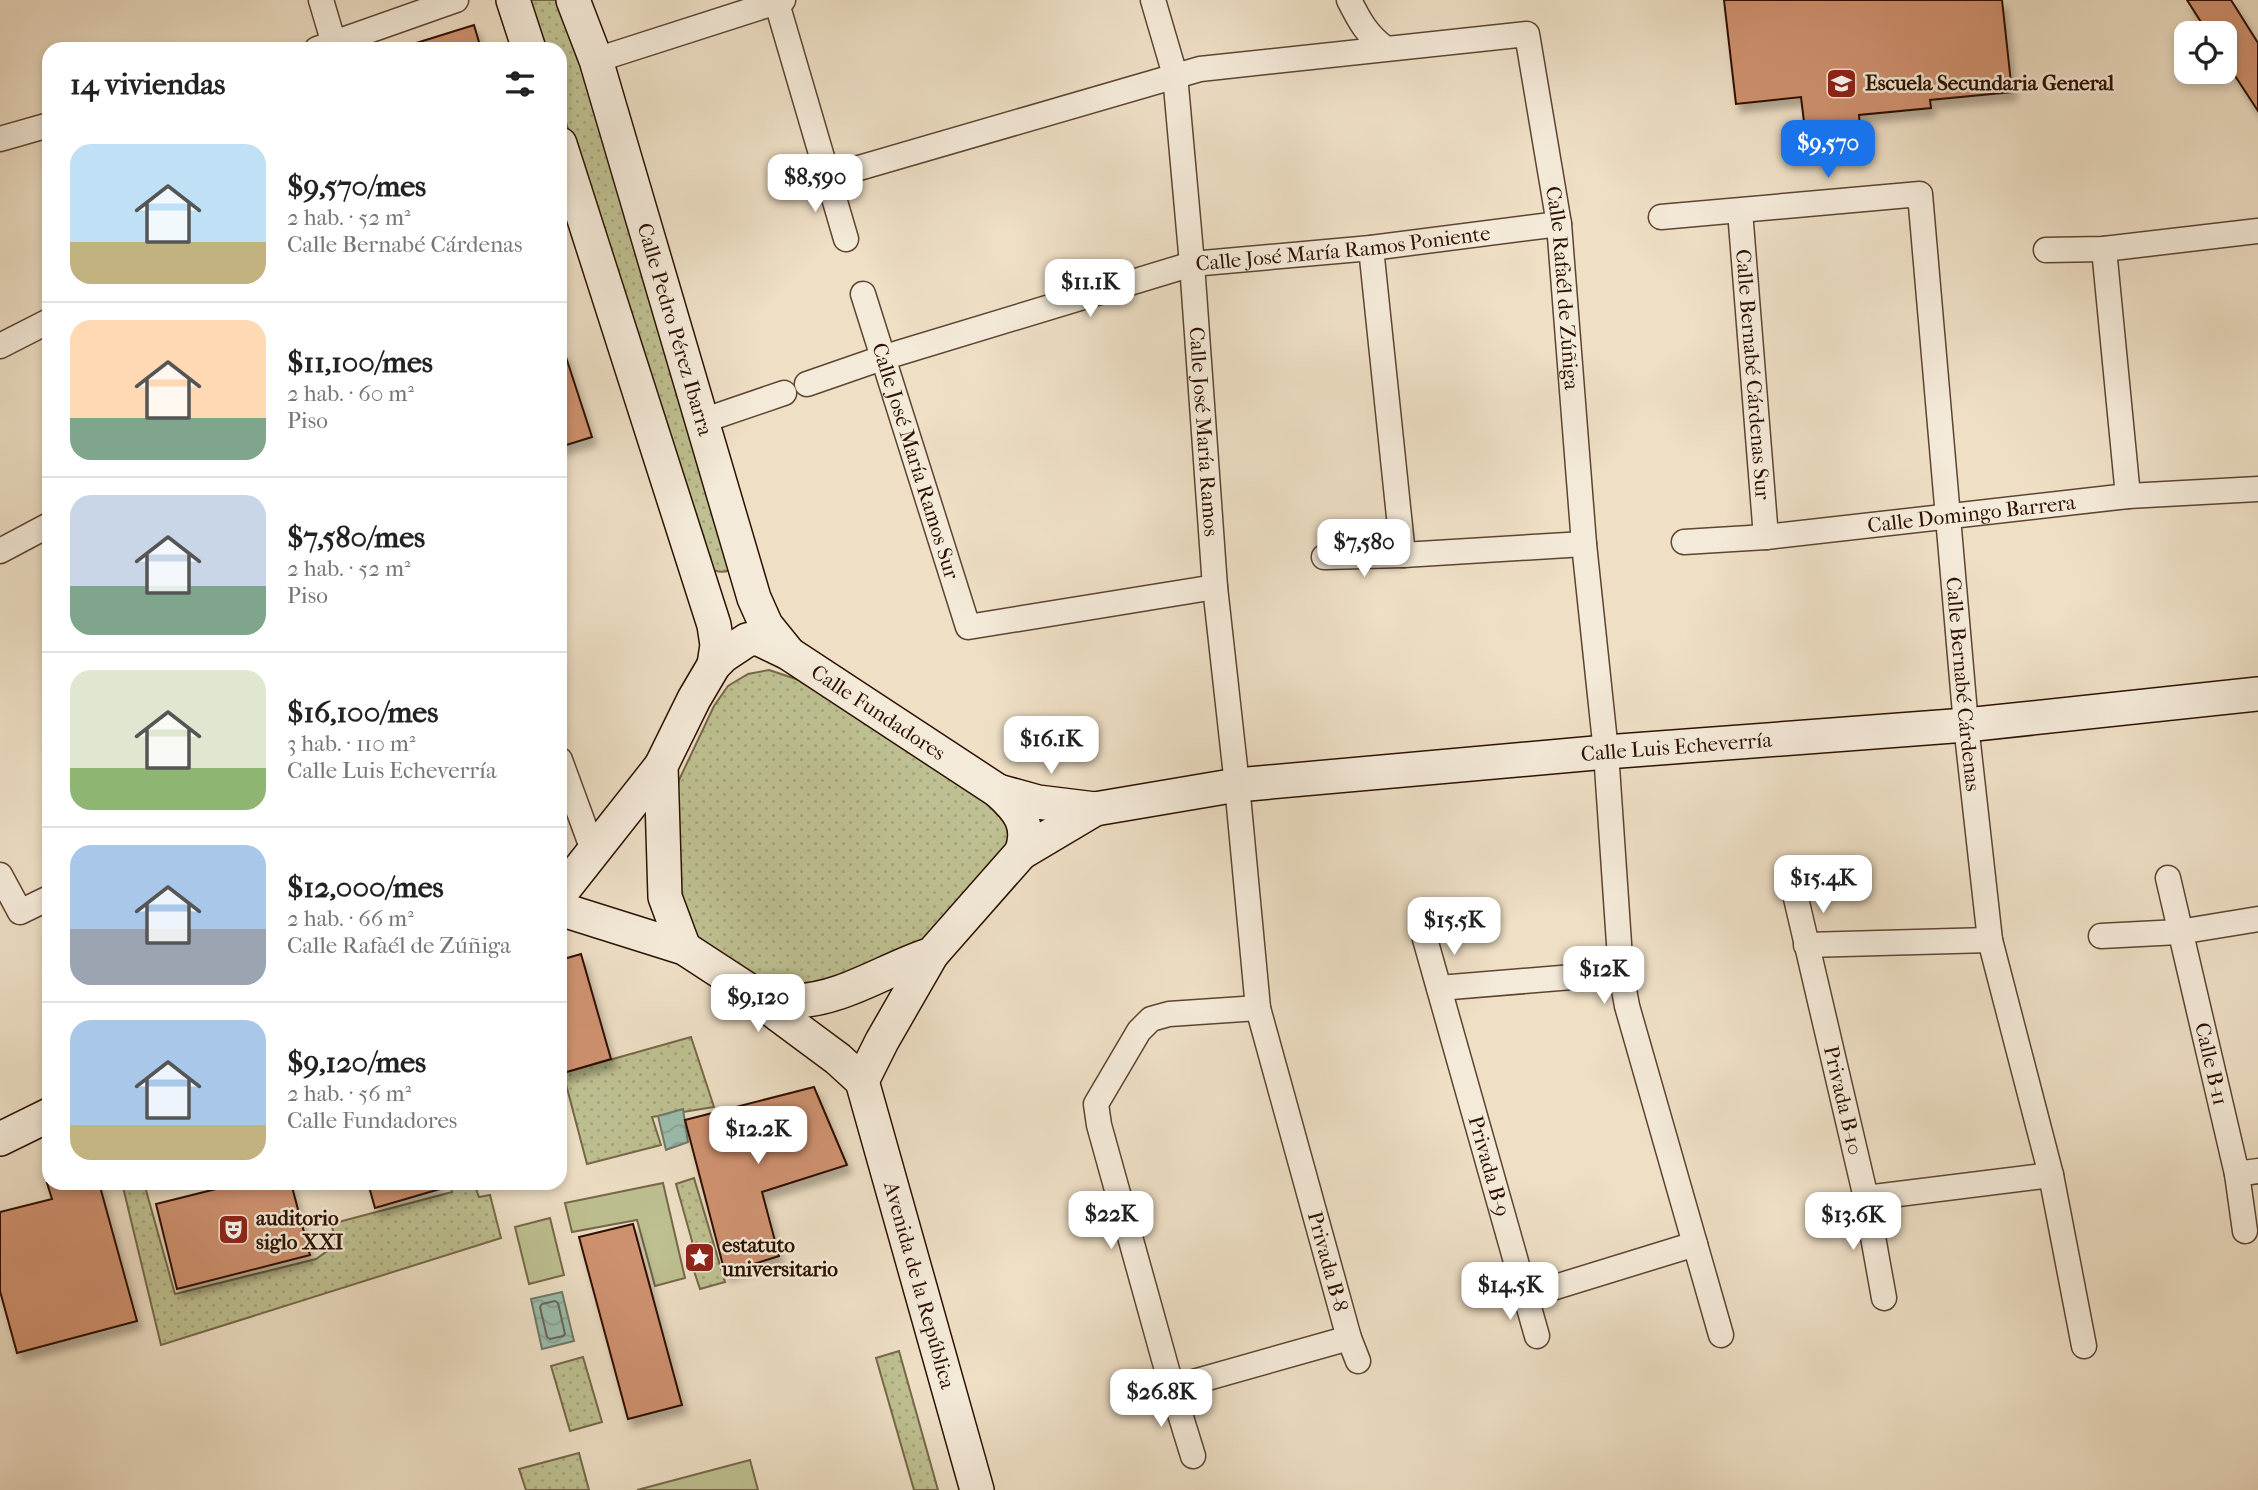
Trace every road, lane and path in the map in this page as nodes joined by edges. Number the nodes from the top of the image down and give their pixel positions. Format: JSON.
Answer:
{"nodes":[{"id":1,"x":321,"y":0,"type":"edge"},
{"id":2,"x":456,"y":0,"type":"edge"},
{"id":3,"x":513,"y":0,"type":"edge"},
{"id":4,"x":573,"y":0,"type":"edge"},
{"id":5,"x":1153,"y":0,"type":"edge"},
{"id":6,"x":1349,"y":0,"type":"edge"},
{"id":7,"x":778,"y":1,"type":"edge"},
{"id":8,"x":326,"y":42,"type":"edge"},
{"id":9,"x":337,"y":42,"type":"edge"},
{"id":10,"x":527,"y":42,"type":"edge"},
{"id":11,"x":1385,"y":48,"type":"junction"},
{"id":12,"x":596,"y":60,"type":"junction"},
{"id":13,"x":1175,"y":75,"type":"junction"},
{"id":14,"x":42,"y":127,"type":"edge"},
{"id":15,"x":0,"y":139,"type":"edge"},
{"id":16,"x":567,"y":166,"type":"edge"},
{"id":17,"x":828,"y":177,"type":"junction"},
{"id":18,"x":1740,"y":211,"type":"junction"},
{"id":19,"x":1661,"y":217,"type":"dead end"},
{"id":20,"x":1559,"y":224,"type":"junction"},
{"id":21,"x":2258,"y":231,"type":"edge"},
{"id":22,"x":846,"y":239,"type":"dead end"},
{"id":23,"x":1371,"y":248,"type":"junction"},
{"id":24,"x":2104,"y":249,"type":"junction"},
{"id":25,"x":2046,"y":250,"type":"dead end"},
{"id":26,"x":1192,"y":264,"type":"junction"},
{"id":27,"x":863,"y":294,"type":"dead end"},
{"id":28,"x":42,"y":325,"type":"edge"},
{"id":29,"x":0,"y":346,"type":"edge"},
{"id":30,"x":882,"y":358,"type":"junction"},
{"id":31,"x":702,"y":421,"type":"junction"},
{"id":32,"x":2258,"y":489,"type":"edge"},
{"id":33,"x":2128,"y":496,"type":"junction"},
{"id":34,"x":1948,"y":516,"type":"junction"},
{"id":35,"x":42,"y":529,"type":"edge"},
{"id":36,"x":1766,"y":537,"type":"junction"},
{"id":37,"x":1684,"y":542,"type":"dead end"},
{"id":38,"x":1584,"y":544,"type":"junction"},
{"id":39,"x":0,"y":551,"type":"edge"},
{"id":40,"x":739,"y":551,"type":"junction"},
{"id":41,"x":1403,"y":555,"type":"junction"},
{"id":42,"x":1324,"y":557,"type":"dead end"},
{"id":43,"x":695,"y":563,"type":"junction"},
{"id":44,"x":1215,"y":587,"type":"junction"},
{"id":45,"x":788,"y":653,"type":"junction"},
{"id":46,"x":714,"y":665,"type":"junction"},
{"id":47,"x":2258,"y":694,"type":"edge"},
{"id":48,"x":1966,"y":725,"type":"junction"},
{"id":49,"x":1606,"y":752,"type":"junction"},
{"id":50,"x":662,"y":766,"type":"junction"},
{"id":51,"x":567,"y":779,"type":"edge"},
{"id":52,"x":1237,"y":785,"type":"junction"},
{"id":53,"x":998,"y":791,"type":"junction"},
{"id":54,"x":1095,"y":809,"type":"junction"},
{"id":55,"x":594,"y":853,"type":"junction"},
{"id":56,"x":1021,"y":853,"type":"junction"},
{"id":57,"x":0,"y":875,"type":"edge"},
{"id":58,"x":2168,"y":878,"type":"dead end"},
{"id":59,"x":567,"y":886,"type":"edge"},
{"id":60,"x":1795,"y":894,"type":"dead end"},
{"id":61,"x":42,"y":901,"type":"edge"},
{"id":62,"x":567,"y":911,"type":"edge"},
{"id":63,"x":2258,"y":919,"type":"edge"},
{"id":64,"x":2179,"y":932,"type":"junction"},
{"id":65,"x":2101,"y":936,"type":"dead end"},
{"id":66,"x":1425,"y":939,"type":"dead end"},
{"id":67,"x":1990,"y":940,"type":"junction"},
{"id":68,"x":1806,"y":944,"type":"junction"},
{"id":69,"x":684,"y":948,"type":"junction"},
{"id":70,"x":932,"y":954,"type":"junction"},
{"id":71,"x":1621,"y":973,"type":"junction"},
{"id":72,"x":1439,"y":988,"type":"junction"},
{"id":73,"x":756,"y":995,"type":"junction"},
{"id":74,"x":1258,"y":1007,"type":"junction"},
{"id":75,"x":862,"y":1082,"type":"junction"},
{"id":76,"x":42,"y":1118,"type":"edge"},
{"id":77,"x":0,"y":1139,"type":"edge"},
{"id":78,"x":2248,"y":1173,"type":"edge"},
{"id":79,"x":2051,"y":1175,"type":"junction"},
{"id":80,"x":1866,"y":1198,"type":"junction"},
{"id":81,"x":2245,"y":1231,"type":"dead end"},
{"id":82,"x":1695,"y":1244,"type":"junction"},
{"id":83,"x":1526,"y":1296,"type":"junction"},
{"id":84,"x":1884,"y":1298,"type":"dead end"},
{"id":85,"x":1721,"y":1335,"type":"dead end"},
{"id":86,"x":1537,"y":1336,"type":"dead end"},
{"id":87,"x":2084,"y":1346,"type":"dead end"},
{"id":88,"x":1172,"y":1388,"type":"junction"},
{"id":89,"x":1193,"y":1456,"type":"dead end"},
{"id":90,"x":976,"y":1490,"type":"edge"}],
"edges":[{"from":1,"to":8,"type":"street"},
{"from":2,"to":9,"type":"street"},
{"from":3,"to":10,"type":"main road"},
{"from":4,"to":12,"type":"main road","name":"Calle Pedro Pérez Ibarra"},
{"from":5,"to":13,"type":"street","name":"Calle José María Ramos"},
{"from":6,"to":11,"type":"street"},
{"from":7,"to":12,"type":"street"},
{"from":7,"to":17,"type":"street"},
{"from":11,"to":13,"type":"street"},
{"from":11,"to":20,"type":"street","name":"Calle Rafaél de Zúñiga"},
{"from":12,"to":31,"type":"main road","name":"Calle Pedro Pérez Ibarra"},
{"from":13,"to":17,"type":"street"},
{"from":13,"to":26,"type":"street","name":"Calle José María Ramos"},
{"from":14,"to":15,"type":"street"},
{"from":16,"to":43,"type":"main road"},
{"from":17,"to":22,"type":"street"},
{"from":18,"to":19,"type":"street"},
{"from":18,"to":34,"type":"street","name":"Calle Bernabé Cárdenas"},
{"from":18,"to":36,"type":"street","name":"Calle Bernabé Cárdenas Sur"},
{"from":20,"to":23,"type":"street","name":"Calle José María Ramos Poniente"},
{"from":20,"to":38,"type":"street","name":"Calle Rafaél de Zúñiga"},
{"from":21,"to":24,"type":"street"},
{"from":23,"to":26,"type":"street","name":"Calle José María Ramos Poniente"},
{"from":23,"to":41,"type":"street"},
{"from":24,"to":25,"type":"street"},
{"from":24,"to":33,"type":"street"},
{"from":26,"to":30,"type":"street","name":"Calle José María Ramos Poniente"},
{"from":26,"to":44,"type":"street","name":"Calle José María Ramos"},
{"from":27,"to":30,"type":"street","name":"Calle José María Ramos Sur"},
{"from":28,"to":29,"type":"street"},
{"from":30,"to":31,"type":"street","name":"Calle José María Ramos Poniente"},
{"from":30,"to":44,"type":"street","name":"Calle José María Ramos Sur"},
{"from":31,"to":40,"type":"main road","name":"Calle Pedro Pérez Ibarra"},
{"from":32,"to":33,"type":"street","name":"Calle Domingo Barrera"},
{"from":33,"to":34,"type":"street","name":"Calle Domingo Barrera"},
{"from":34,"to":36,"type":"street","name":"Calle Domingo Barrera"},
{"from":34,"to":48,"type":"street","name":"Calle Bernabé Cárdenas"},
{"from":35,"to":39,"type":"street"},
{"from":36,"to":37,"type":"street","name":"Calle Domingo Barrera"},
{"from":38,"to":41,"type":"street"},
{"from":38,"to":49,"type":"street","name":"Calle Rafaél de Zúñiga"},
{"from":40,"to":43,"type":"main road"},
{"from":40,"to":45,"type":"main road","name":"Calle Pedro Pérez Ibarra"},
{"from":41,"to":42,"type":"street"},
{"from":43,"to":46,"type":"main road"},
{"from":44,"to":52,"type":"street","name":"Calle José María Ramos"},
{"from":45,"to":46,"type":"main road","name":"Calle Fundadores"},
{"from":45,"to":53,"type":"main road","name":"Calle Fundadores"},
{"from":46,"to":50,"type":"main road","name":"Calle Fundadores"},
{"from":47,"to":48,"type":"main road","name":"Calle Luis Echeverría"},
{"from":48,"to":49,"type":"main road","name":"Calle Luis Echeverría"},
{"from":48,"to":67,"type":"street","name":"Calle Bernabé Cárdenas"},
{"from":49,"to":52,"type":"main road","name":"Calle Luis Echeverría"},
{"from":49,"to":71,"type":"street","name":"Calle Rafaél de Zúñiga"},
{"from":50,"to":55,"type":"main road","name":"Calle Fundadores"},
{"from":50,"to":69,"type":"main road","name":"Calle Fundadores"},
{"from":51,"to":55,"type":"street"},
{"from":52,"to":54,"type":"main road","name":"Calle Luis Echeverría"},
{"from":52,"to":74,"type":"street","name":"Privada B-8"},
{"from":53,"to":54,"type":"main road","name":"Calle Luis Echeverría"},
{"from":53,"to":56,"type":"main road","name":"Calle Fundadores"},
{"from":54,"to":56,"type":"main road","name":"Calle Luis Echeverría"},
{"from":55,"to":59,"type":"main road","name":"Calle Fundadores"},
{"from":56,"to":70,"type":"main road"},
{"from":57,"to":61,"type":"street"},
{"from":58,"to":64,"type":"street","name":"Calle B-11"},
{"from":60,"to":68,"type":"street","name":"Privada B-10"},
{"from":62,"to":69,"type":"main road"},
{"from":63,"to":64,"type":"street"},
{"from":64,"to":65,"type":"street"},
{"from":64,"to":78,"type":"street","name":"Calle B-11"},
{"from":66,"to":72,"type":"street","name":"Privada B-9"},
{"from":67,"to":68,"type":"street"},
{"from":67,"to":79,"type":"street","name":"Calle Bernabé Cárdenas"},
{"from":68,"to":80,"type":"street","name":"Privada B-10"},
{"from":69,"to":73,"type":"main road"},
{"from":70,"to":73,"type":"main road"},
{"from":70,"to":75,"type":"main road"},
{"from":71,"to":72,"type":"street"},
{"from":71,"to":82,"type":"street","name":"Calle Rafaél de Zúñiga"},
{"from":72,"to":83,"type":"street","name":"Privada B-9"},
{"from":73,"to":75,"type":"main road"},
{"from":74,"to":88,"type":"street"},
{"from":74,"to":88,"type":"street","name":"Privada B-8"},
{"from":75,"to":90,"type":"main road","name":"Avenida de la República"},
{"from":76,"to":77,"type":"main road"},
{"from":78,"to":81,"type":"street","name":"Calle B-11"},
{"from":79,"to":80,"type":"street"},
{"from":79,"to":87,"type":"street","name":"Calle Bernabé Cárdenas"},
{"from":80,"to":84,"type":"street","name":"Privada B-10"},
{"from":82,"to":83,"type":"street"},
{"from":82,"to":85,"type":"street","name":"Calle Rafaél de Zúñiga"},
{"from":83,"to":86,"type":"street","name":"Privada B-9"},
{"from":88,"to":89,"type":"street"}]}
